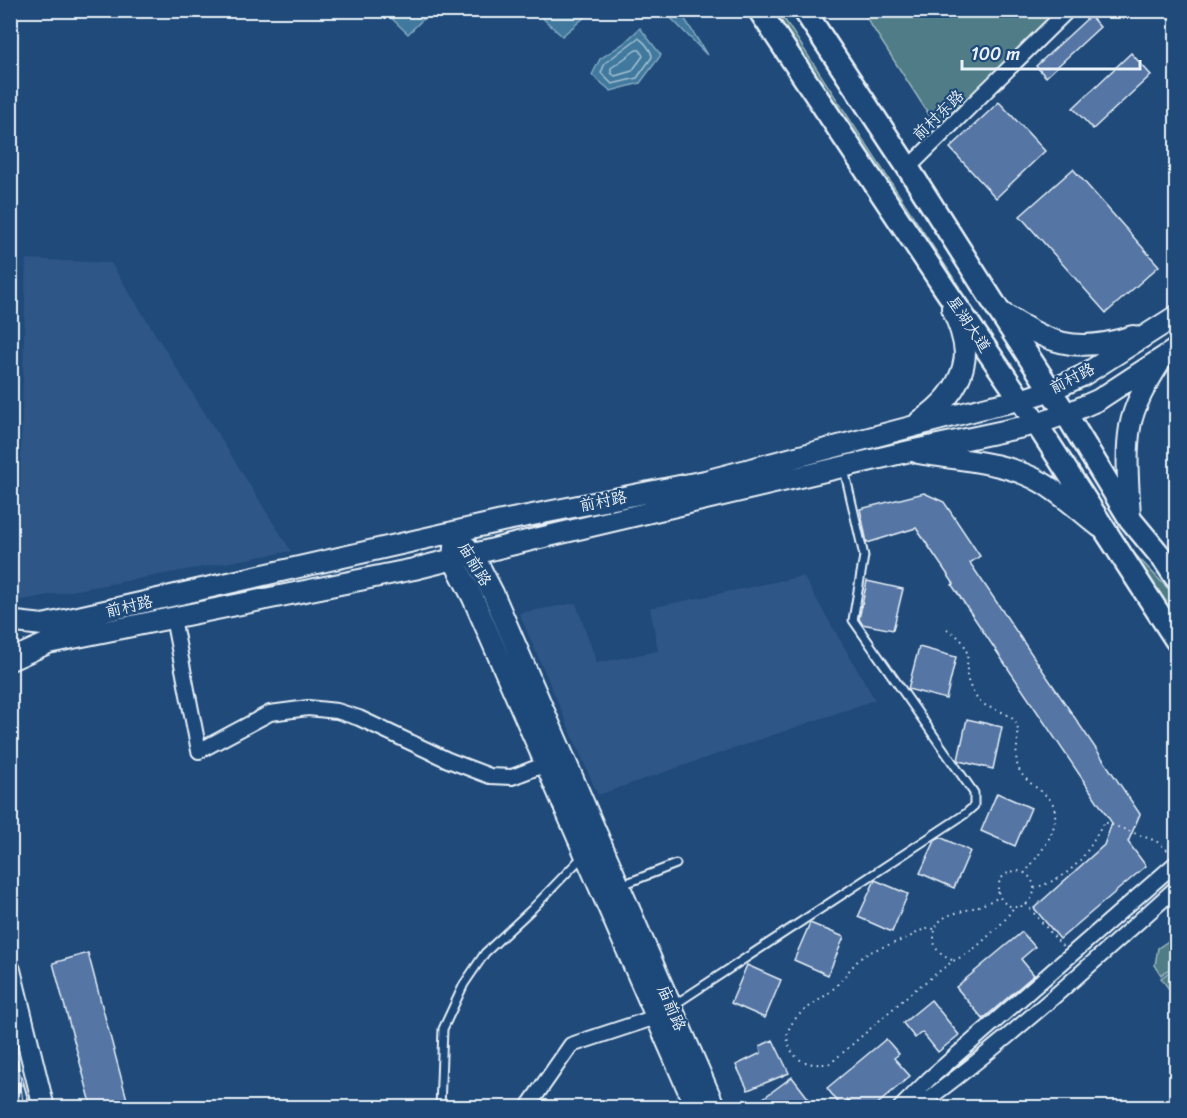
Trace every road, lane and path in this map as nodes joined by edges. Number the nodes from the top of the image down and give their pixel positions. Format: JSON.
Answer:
{"nodes":[{"id":1,"x":759,"y":10,"type":"edge"},
{"id":2,"x":804,"y":10,"type":"edge"},
{"id":3,"x":1068,"y":10,"type":"edge"},
{"id":4,"x":909,"y":168,"type":"junction"},
{"id":5,"x":945,"y":289,"type":"junction"},
{"id":6,"x":999,"y":311,"type":"junction"},
{"id":7,"x":1176,"y":316,"type":"edge"},
{"id":8,"x":1156,"y":329,"type":"junction"},
{"id":9,"x":1170,"y":354,"type":"edge"},
{"id":10,"x":1051,"y":390,"type":"junction"},
{"id":11,"x":1021,"y":400,"type":"junction"},
{"id":12,"x":1066,"y":414,"type":"junction"},
{"id":13,"x":1036,"y":424,"type":"junction"},
{"id":14,"x":910,"y":428,"type":"junction"},
{"id":15,"x":910,"y":451,"type":"junction"},
{"id":16,"x":843,"y":467,"type":"junction"},
{"id":17,"x":1130,"y":519,"type":"junction"},
{"id":18,"x":1105,"y":531,"type":"junction"},
{"id":19,"x":454,"y":532,"type":"junction"},
{"id":20,"x":473,"y":554,"type":"junction"},
{"id":21,"x":453,"y":559,"type":"junction"},
{"id":22,"x":1176,"y":578,"type":"edge"},
{"id":23,"x":173,"y":618,"type":"junction"},
{"id":24,"x":10,"y":619,"type":"edge"},
{"id":25,"x":947,"y":629,"type":"dead end"},
{"id":26,"x":1176,"y":640,"type":"edge"},
{"id":27,"x":10,"y":660,"type":"edge"},
{"id":28,"x":555,"y":761,"type":"junction"},
{"id":29,"x":585,"y":854,"type":"junction"},
{"id":30,"x":1176,"y":857,"type":"edge"},
{"id":31,"x":675,"y":864,"type":"dead end"},
{"id":32,"x":1176,"y":864,"type":"edge"},
{"id":33,"x":1024,"y":873,"type":"junction"},
{"id":34,"x":619,"y":886,"type":"junction"},
{"id":35,"x":1034,"y":888,"type":"junction"},
{"id":36,"x":1176,"y":888,"type":"edge"},
{"id":37,"x":1000,"y":897,"type":"junction"},
{"id":38,"x":1026,"y":904,"type":"junction"},
{"id":39,"x":1014,"y":907,"type":"junction"},
{"id":40,"x":934,"y":929,"type":"junction"},
{"id":41,"x":1071,"y":956,"type":"junction"},
{"id":42,"x":953,"y":961,"type":"junction"},
{"id":43,"x":10,"y":970,"type":"edge"},
{"id":44,"x":664,"y":1012,"type":"junction"},
{"id":45,"x":10,"y":1083,"type":"edge"},
{"id":46,"x":17,"y":1107,"type":"edge"},
{"id":47,"x":44,"y":1107,"type":"edge"},
{"id":48,"x":440,"y":1107,"type":"edge"},
{"id":49,"x":527,"y":1107,"type":"edge"},
{"id":50,"x":696,"y":1107,"type":"edge"},
{"id":51,"x":715,"y":1107,"type":"edge"},
{"id":52,"x":903,"y":1107,"type":"edge"},
{"id":53,"x":916,"y":1107,"type":"edge"}],
"edges":[{"from":1,"to":5,"type":"main road","name":"星湖大道"},
{"from":2,"to":4,"type":"main road","name":"星湖大道"},
{"from":3,"to":4,"type":"street","name":"前村东路"},
{"from":4,"to":6,"type":"main road","name":"星湖大道"},
{"from":5,"to":11,"type":"main road","name":"星湖大道"},
{"from":5,"to":14,"type":"street"},
{"from":6,"to":8,"type":"street"},
{"from":6,"to":10,"type":"main road","name":"星湖大道"},
{"from":7,"to":8,"type":"street","name":"前村路"},
{"from":8,"to":10,"type":"street","name":"前村路"},
{"from":9,"to":12,"type":"street","name":"前村路"},
{"from":9,"to":17,"type":"street"},
{"from":10,"to":11,"type":"street","name":"前村路"},
{"from":10,"to":12,"type":"main road","name":"星湖大道"},
{"from":11,"to":13,"type":"main road","name":"星湖大道"},
{"from":11,"to":14,"type":"street","name":"前村路"},
{"from":12,"to":13,"type":"street","name":"前村路"},
{"from":12,"to":17,"type":"main road","name":"星湖大道"},
{"from":13,"to":15,"type":"street","name":"前村路"},
{"from":13,"to":18,"type":"main road","name":"星湖大道"},
{"from":14,"to":19,"type":"street","name":"前村路"},
{"from":15,"to":16,"type":"street","name":"前村路"},
{"from":15,"to":18,"type":"street"},
{"from":16,"to":20,"type":"street","name":"前村路"},
{"from":16,"to":44,"type":"lane"},
{"from":17,"to":22,"type":"main road","name":"星湖大道"},
{"from":18,"to":26,"type":"main road","name":"星湖大道"},
{"from":19,"to":20,"type":"street","name":"庙前路"},
{"from":19,"to":21,"type":"street","name":"庙前路"},
{"from":19,"to":24,"type":"street","name":"前村路"},
{"from":20,"to":21,"type":"street","name":"前村路"},
{"from":20,"to":28,"type":"street","name":"庙前路"},
{"from":21,"to":23,"type":"street","name":"前村路"},
{"from":21,"to":28,"type":"street","name":"庙前路"},
{"from":23,"to":27,"type":"street","name":"前村路"},
{"from":23,"to":28,"type":"street"},
{"from":25,"to":33,"type":"path"},
{"from":28,"to":29,"type":"street","name":"庙前路"},
{"from":28,"to":34,"type":"street","name":"庙前路"},
{"from":29,"to":44,"type":"street","name":"庙前路"},
{"from":29,"to":48,"type":"lane"},
{"from":30,"to":35,"type":"path"},
{"from":31,"to":34,"type":"lane"},
{"from":32,"to":41,"type":"street"},
{"from":33,"to":35,"type":"path"},
{"from":33,"to":37,"type":"path"},
{"from":34,"to":44,"type":"street","name":"庙前路"},
{"from":35,"to":38,"type":"path"},
{"from":36,"to":53,"type":"street"},
{"from":37,"to":39,"type":"path"},
{"from":37,"to":40,"type":"path"},
{"from":38,"to":39,"type":"path"},
{"from":38,"to":41,"type":"path"},
{"from":39,"to":42,"type":"path"},
{"from":40,"to":42,"type":"path"},
{"from":40,"to":42,"type":"path"},
{"from":41,"to":52,"type":"street"},
{"from":43,"to":47,"type":"street"},
{"from":44,"to":49,"type":"street"},
{"from":44,"to":50,"type":"street","name":"庙前路"},
{"from":44,"to":51,"type":"street","name":"庙前路"},
{"from":45,"to":46,"type":"highway"}]}
